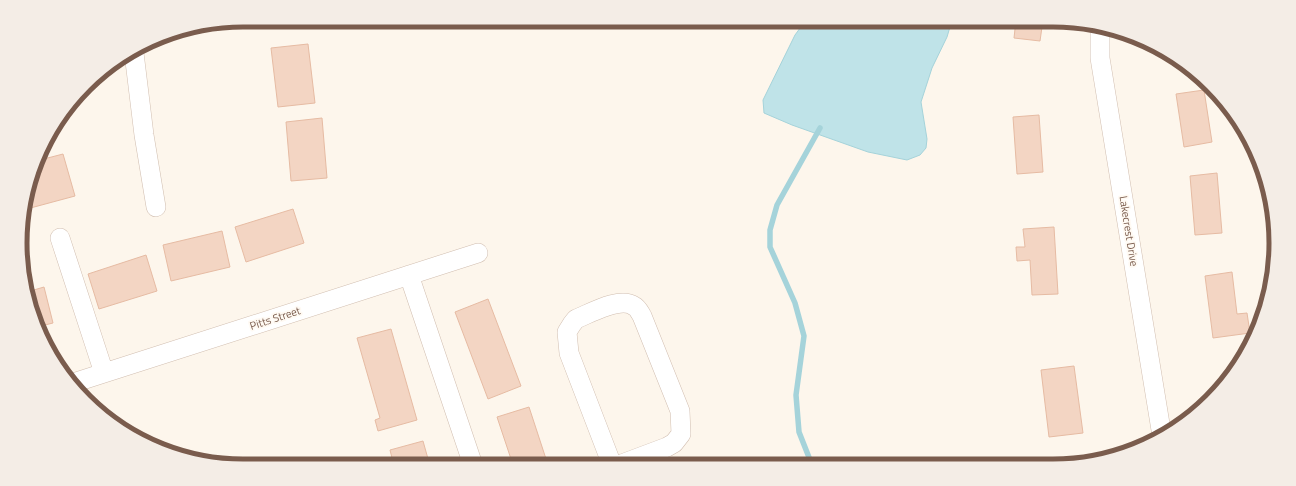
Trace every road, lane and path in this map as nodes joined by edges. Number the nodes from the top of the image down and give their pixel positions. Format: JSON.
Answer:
{"nodes":[{"id":1,"x":1100,"y":32,"type":"edge"},
{"id":2,"x":134,"y":56,"type":"edge"},
{"id":3,"x":156,"y":207,"type":"dead end"},
{"id":4,"x":60,"y":238,"type":"dead end"},
{"id":5,"x":478,"y":253,"type":"dead end"},
{"id":6,"x":409,"y":275,"type":"junction"},
{"id":7,"x":104,"y":373,"type":"junction"},
{"id":8,"x":78,"y":381,"type":"edge"},
{"id":9,"x":1161,"y":430,"type":"edge"},
{"id":10,"x":471,"y":459,"type":"edge"},
{"id":11,"x":610,"y":459,"type":"edge"},
{"id":12,"x":636,"y":459,"type":"edge"}],
"edges":[{"from":1,"to":9,"type":"street","name":"Lakecrest Drive"},
{"from":2,"to":3,"type":"street"},
{"from":4,"to":7,"type":"street"},
{"from":5,"to":6,"type":"street","name":"Pitts Street"},
{"from":6,"to":7,"type":"street","name":"Pitts Street"},
{"from":6,"to":10,"type":"street"},
{"from":7,"to":8,"type":"street","name":"Pitts Street"},
{"from":11,"to":12,"type":"street"}]}
